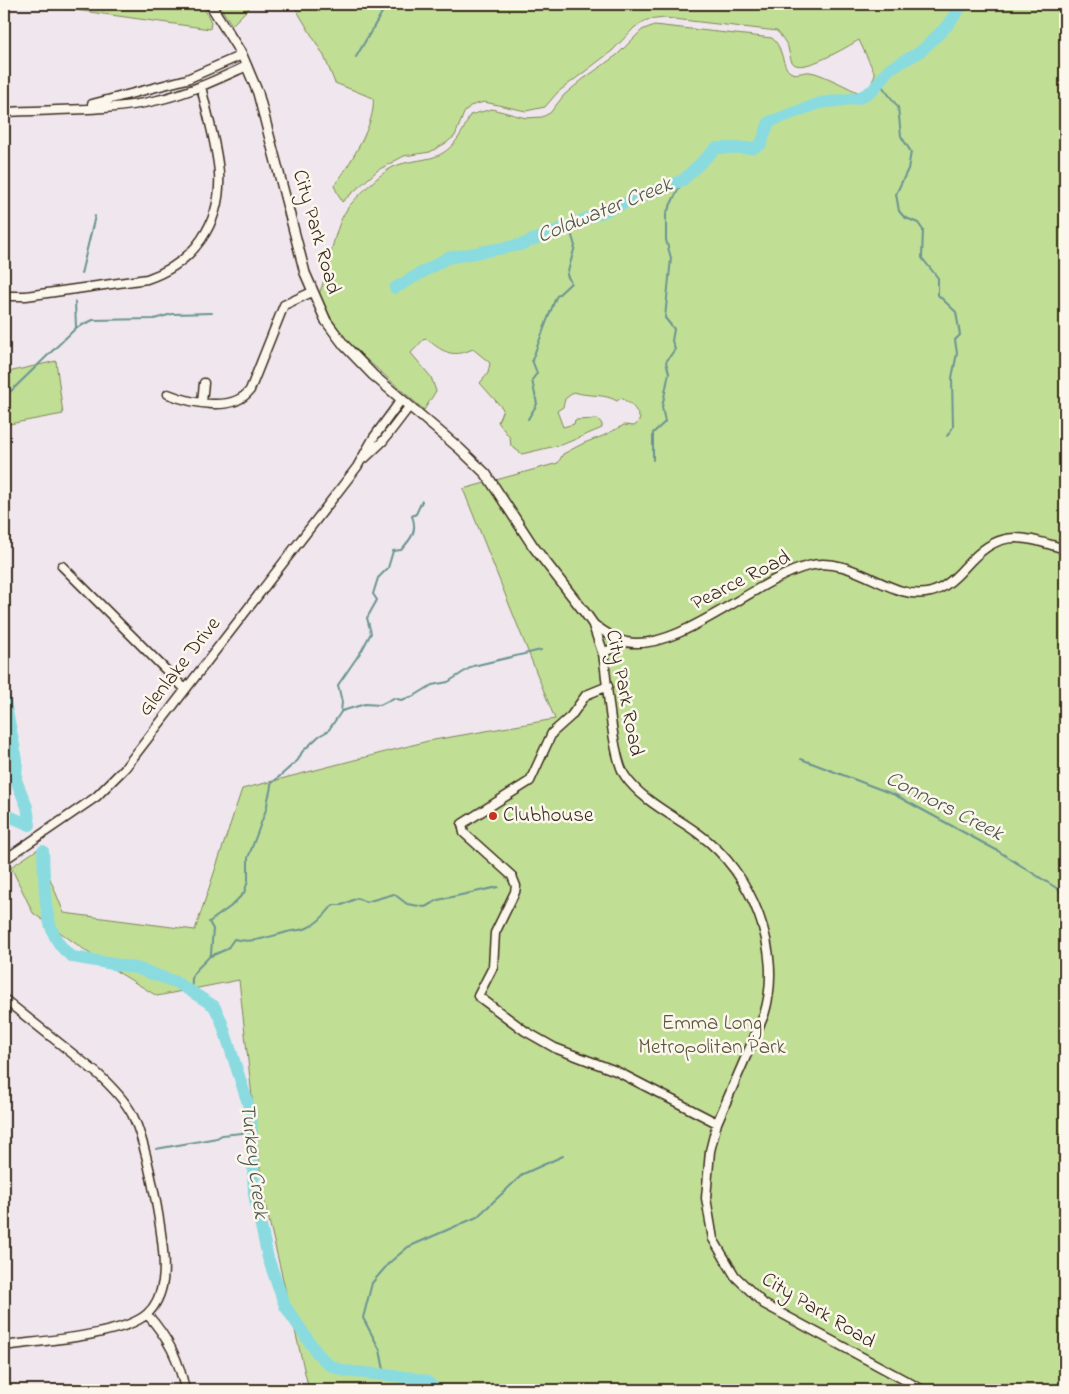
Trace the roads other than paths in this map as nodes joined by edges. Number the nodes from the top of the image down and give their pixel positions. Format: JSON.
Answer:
{"nodes":[{"id":1,"x":210,"y":4,"type":"edge"},
{"id":2,"x":242,"y":55,"type":"junction"},
{"id":3,"x":247,"y":66,"type":"junction"},
{"id":4,"x":201,"y":86,"type":"junction"},
{"id":5,"x":75,"y":108,"type":"junction"},
{"id":6,"x":4,"y":112,"type":"edge"},
{"id":7,"x":312,"y":292,"type":"junction"},
{"id":8,"x":4,"y":296,"type":"edge"},
{"id":9,"x":204,"y":383,"type":"dead end"},
{"id":10,"x":168,"y":394,"type":"dead end"},
{"id":11,"x":401,"y":400,"type":"junction"},
{"id":12,"x":202,"y":402,"type":"junction"},
{"id":13,"x":409,"y":407,"type":"junction"},
{"id":14,"x":357,"y":467,"type":"junction"},
{"id":15,"x":1065,"y":549,"type":"edge"},
{"id":16,"x":62,"y":566,"type":"dead end"},
{"id":17,"x":593,"y":624,"type":"junction"},
{"id":18,"x":626,"y":642,"type":"junction"},
{"id":19,"x":603,"y":653,"type":"junction"},
{"id":20,"x":608,"y":686,"type":"junction"},
{"id":21,"x":185,"y":689,"type":"junction"},
{"id":22,"x":4,"y":860,"type":"edge"},
{"id":23,"x":4,"y":998,"type":"edge"},
{"id":24,"x":717,"y":1123,"type":"junction"},
{"id":25,"x":147,"y":1314,"type":"junction"},
{"id":26,"x":4,"y":1346,"type":"edge"},
{"id":27,"x":185,"y":1390,"type":"edge"},
{"id":28,"x":923,"y":1390,"type":"edge"}],
"edges":[{"from":1,"to":2,"type":"street","name":"City Park Road"},
{"from":2,"to":3,"type":"street","name":"City Park Road"},
{"from":2,"to":5,"type":"street"},
{"from":3,"to":4,"type":"street"},
{"from":3,"to":7,"type":"street","name":"City Park Road"},
{"from":4,"to":5,"type":"street"},
{"from":4,"to":8,"type":"street"},
{"from":5,"to":6,"type":"street"},
{"from":7,"to":11,"type":"street","name":"City Park Road"},
{"from":7,"to":12,"type":"street"},
{"from":9,"to":12,"type":"street"},
{"from":10,"to":12,"type":"street"},
{"from":11,"to":13,"type":"street","name":"City Park Road"},
{"from":11,"to":14,"type":"street","name":"Glenlake Drive"},
{"from":13,"to":14,"type":"street","name":"Glenlake Drive"},
{"from":13,"to":17,"type":"street","name":"City Park Road"},
{"from":14,"to":21,"type":"street","name":"Glenlake Drive"},
{"from":15,"to":18,"type":"street","name":"Pearce Road"},
{"from":16,"to":21,"type":"street"},
{"from":17,"to":18,"type":"street"},
{"from":17,"to":19,"type":"street","name":"City Park Road"},
{"from":18,"to":19,"type":"street"},
{"from":19,"to":20,"type":"street","name":"City Park Road"},
{"from":20,"to":24,"type":"street","name":"City Park Road"},
{"from":20,"to":24,"type":"street"},
{"from":21,"to":22,"type":"street","name":"Glenlake Drive"},
{"from":23,"to":25,"type":"street"},
{"from":24,"to":28,"type":"street","name":"City Park Road"},
{"from":25,"to":26,"type":"street"},
{"from":25,"to":27,"type":"street"}]}
